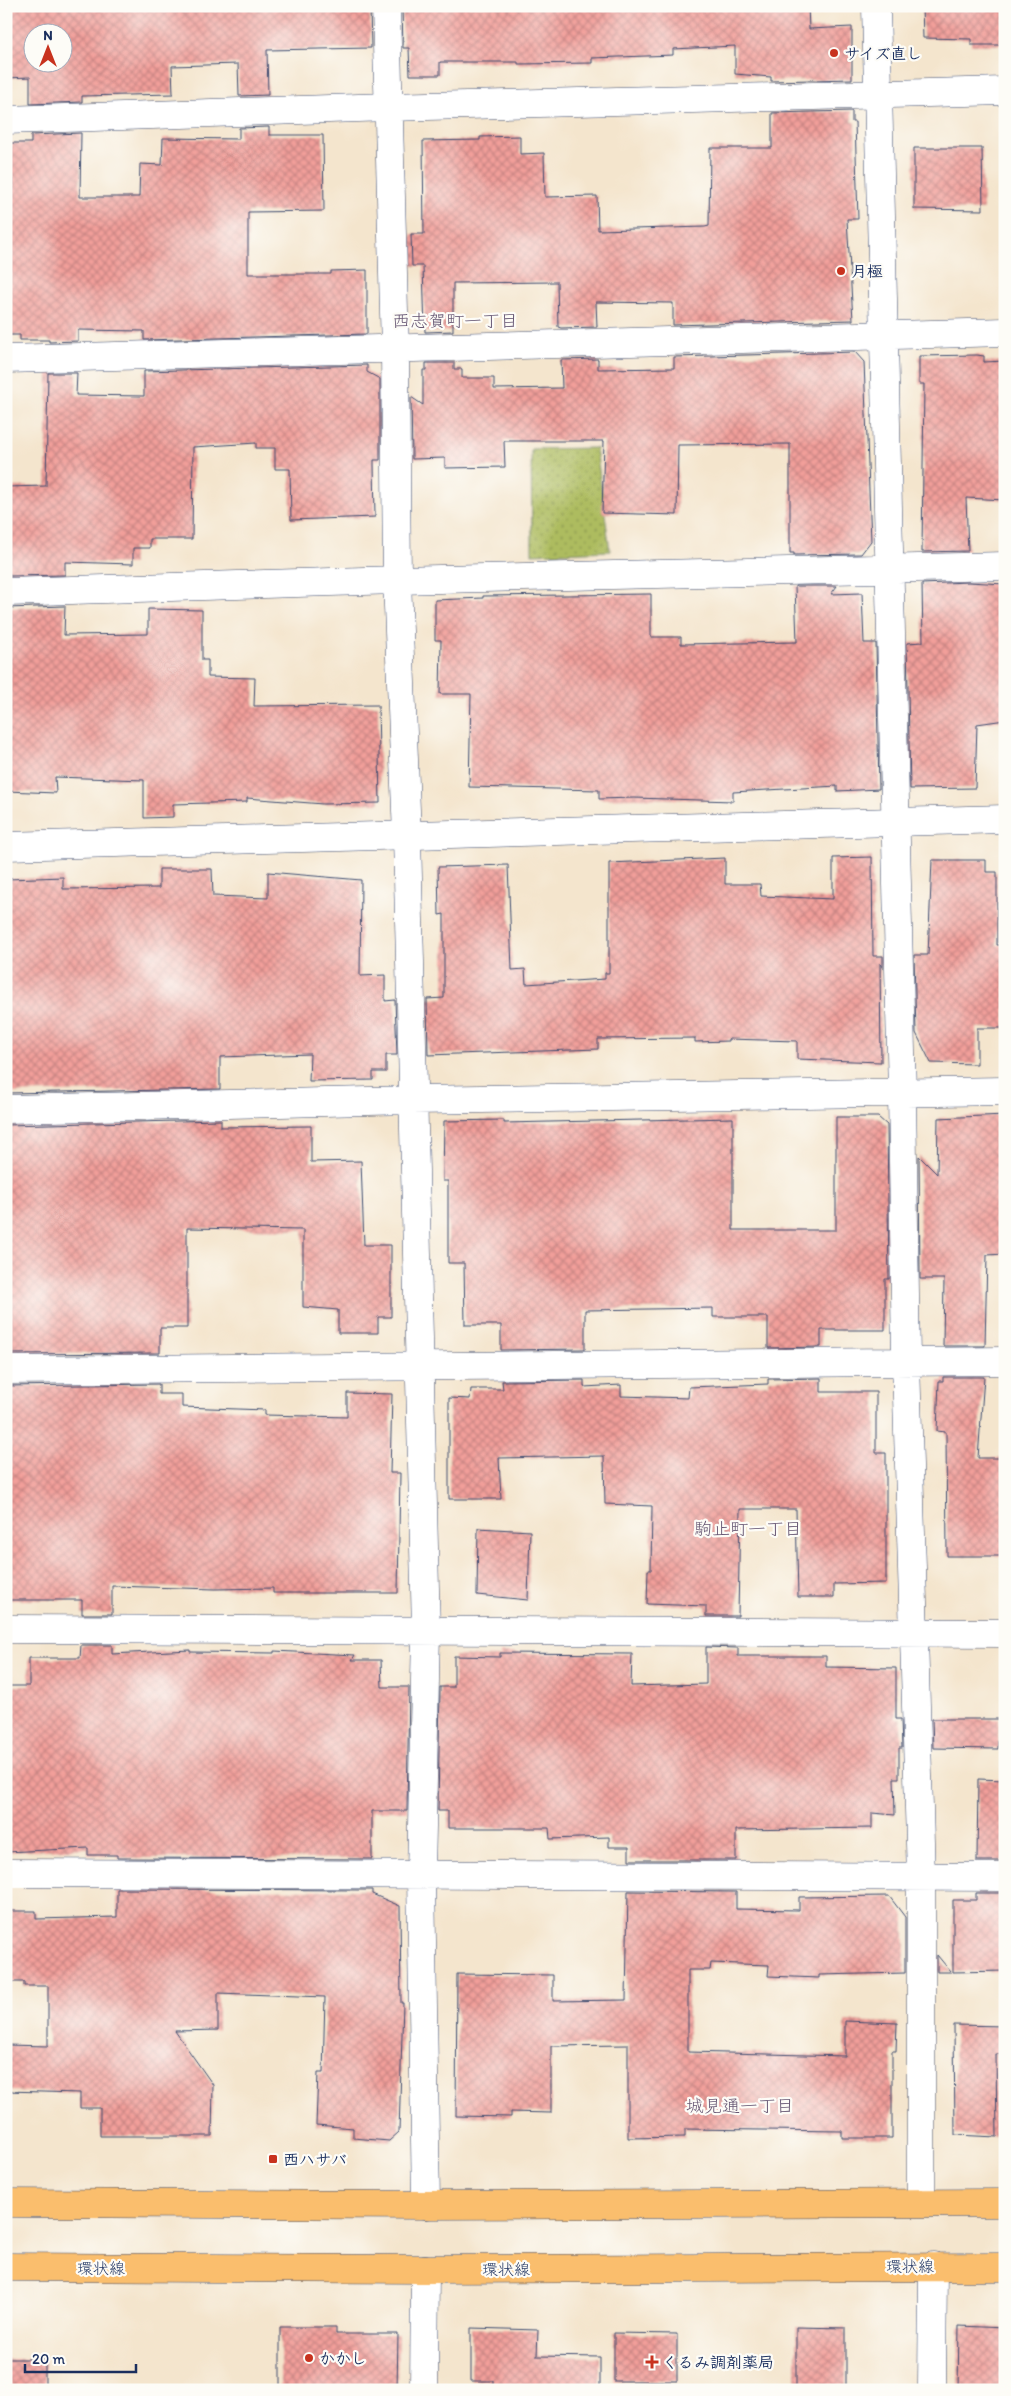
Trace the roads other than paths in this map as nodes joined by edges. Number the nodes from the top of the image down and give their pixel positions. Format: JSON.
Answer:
{"nodes":[{"id":1,"x":386,"y":6,"type":"edge"},
{"id":2,"x":876,"y":6,"type":"edge"},
{"id":3,"x":1005,"y":91,"type":"edge"},
{"id":4,"x":878,"y":94,"type":"junction"},
{"id":5,"x":388,"y":107,"type":"junction"},
{"id":6,"x":6,"y":120,"type":"edge"},
{"id":7,"x":1005,"y":332,"type":"edge"},
{"id":8,"x":884,"y":335,"type":"junction"},
{"id":9,"x":395,"y":350,"type":"junction"},
{"id":10,"x":6,"y":359,"type":"edge"},
{"id":11,"x":1005,"y":566,"type":"edge"},
{"id":12,"x":890,"y":569,"type":"junction"},
{"id":13,"x":397,"y":580,"type":"junction"},
{"id":14,"x":6,"y":592,"type":"edge"},
{"id":15,"x":1005,"y":819,"type":"edge"},
{"id":16,"x":896,"y":822,"type":"junction"},
{"id":17,"x":406,"y":836,"type":"junction"},
{"id":18,"x":6,"y":846,"type":"edge"},
{"id":19,"x":1005,"y":1091,"type":"edge"},
{"id":20,"x":902,"y":1093,"type":"junction"},
{"id":21,"x":412,"y":1100,"type":"junction"},
{"id":22,"x":6,"y":1109,"type":"edge"},
{"id":23,"x":1005,"y":1361,"type":"edge"},
{"id":24,"x":906,"y":1362,"type":"junction"},
{"id":25,"x":420,"y":1367,"type":"junction"},
{"id":26,"x":6,"y":1370,"type":"edge"},
{"id":27,"x":6,"y":1629,"type":"edge"},
{"id":28,"x":426,"y":1631,"type":"junction"},
{"id":29,"x":914,"y":1632,"type":"junction"},
{"id":30,"x":1005,"y":1632,"type":"edge"},
{"id":31,"x":6,"y":1873,"type":"edge"},
{"id":32,"x":421,"y":1875,"type":"junction"},
{"id":33,"x":921,"y":1877,"type":"junction"},
{"id":34,"x":1005,"y":1877,"type":"edge"},
{"id":35,"x":921,"y":2202,"type":"junction"},
{"id":36,"x":1005,"y":2202,"type":"edge"},
{"id":37,"x":6,"y":2203,"type":"edge"},
{"id":38,"x":426,"y":2205,"type":"junction"},
{"id":39,"x":933,"y":2266,"type":"junction"},
{"id":40,"x":1005,"y":2267,"type":"edge"},
{"id":41,"x":6,"y":2268,"type":"edge"},
{"id":42,"x":425,"y":2269,"type":"junction"},
{"id":43,"x":424,"y":2390,"type":"edge"},
{"id":44,"x":932,"y":2390,"type":"edge"}],
"edges":[{"from":1,"to":5,"type":"street"},
{"from":2,"to":4,"type":"street"},
{"from":3,"to":4,"type":"street"},
{"from":4,"to":5,"type":"street"},
{"from":4,"to":8,"type":"street"},
{"from":5,"to":6,"type":"street"},
{"from":5,"to":9,"type":"street"},
{"from":7,"to":8,"type":"street"},
{"from":8,"to":9,"type":"street"},
{"from":8,"to":12,"type":"street"},
{"from":9,"to":10,"type":"street"},
{"from":9,"to":13,"type":"street"},
{"from":11,"to":12,"type":"street"},
{"from":12,"to":13,"type":"street"},
{"from":12,"to":16,"type":"street"},
{"from":13,"to":14,"type":"street"},
{"from":13,"to":17,"type":"street"},
{"from":15,"to":16,"type":"street"},
{"from":16,"to":17,"type":"street"},
{"from":16,"to":20,"type":"street"},
{"from":17,"to":18,"type":"street"},
{"from":17,"to":21,"type":"street"},
{"from":19,"to":20,"type":"street"},
{"from":20,"to":21,"type":"street"},
{"from":20,"to":24,"type":"street"},
{"from":21,"to":22,"type":"street"},
{"from":21,"to":25,"type":"street"},
{"from":23,"to":24,"type":"street"},
{"from":24,"to":25,"type":"street"},
{"from":24,"to":29,"type":"street"},
{"from":25,"to":26,"type":"street"},
{"from":25,"to":28,"type":"street"},
{"from":27,"to":28,"type":"street"},
{"from":28,"to":29,"type":"street"},
{"from":28,"to":32,"type":"street"},
{"from":29,"to":30,"type":"street"},
{"from":29,"to":33,"type":"street"},
{"from":31,"to":32,"type":"street"},
{"from":32,"to":33,"type":"street"},
{"from":32,"to":38,"type":"street"},
{"from":33,"to":34,"type":"street"},
{"from":33,"to":35,"type":"street"},
{"from":35,"to":36,"type":"main road"},
{"from":35,"to":38,"type":"main road"},
{"from":37,"to":38,"type":"main road"},
{"from":39,"to":40,"type":"main road","name":"環状線"},
{"from":39,"to":42,"type":"main road","name":"環状線"},
{"from":39,"to":44,"type":"street"},
{"from":41,"to":42,"type":"main road","name":"環状線"},
{"from":42,"to":43,"type":"street"}]}
